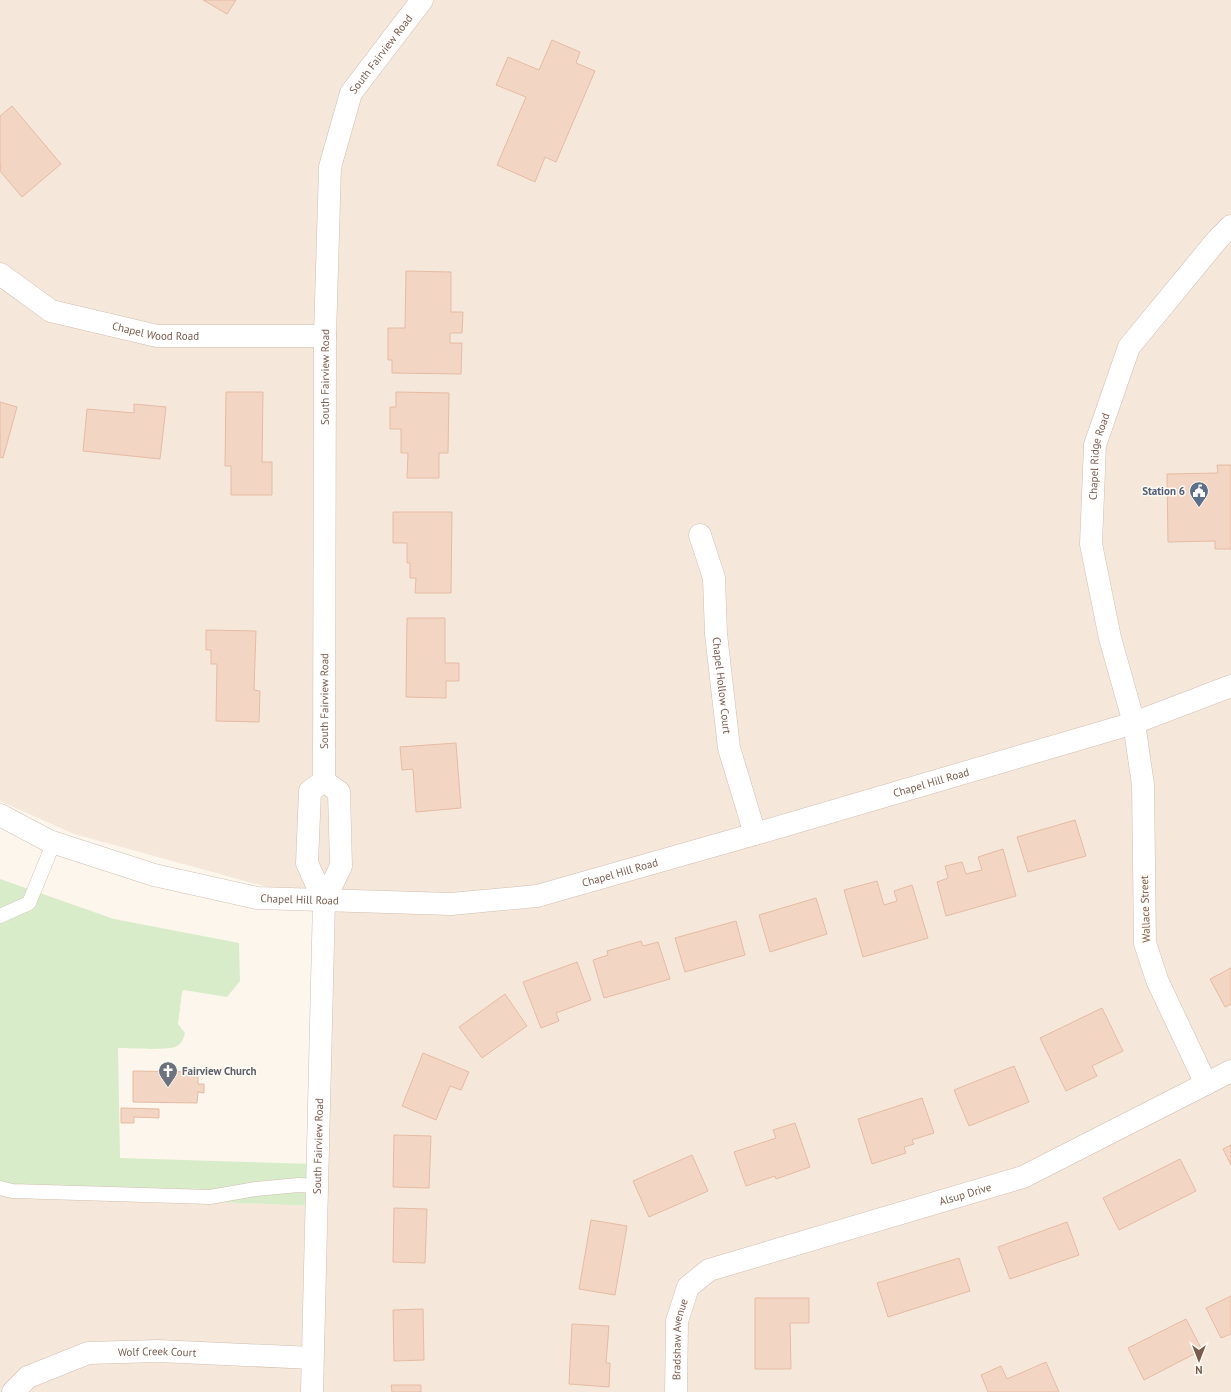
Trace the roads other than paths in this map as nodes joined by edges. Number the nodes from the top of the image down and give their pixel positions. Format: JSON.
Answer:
{"nodes":[{"id":1,"x":422,"y":0,"type":"edge"},
{"id":2,"x":1231,"y":226,"type":"edge"},
{"id":3,"x":0,"y":274,"type":"edge"},
{"id":4,"x":325,"y":336,"type":"junction"},
{"id":5,"x":700,"y":535,"type":"dead end"},
{"id":6,"x":1231,"y":686,"type":"edge"},
{"id":7,"x":1134,"y":723,"type":"junction"},
{"id":8,"x":324,"y":781,"type":"junction"},
{"id":9,"x":0,"y":815,"type":"edge"},
{"id":10,"x":755,"y":834,"type":"junction"},
{"id":11,"x":54,"y":842,"type":"junction"},
{"id":12,"x":324,"y":901,"type":"junction"},
{"id":13,"x":0,"y":916,"type":"edge"},
{"id":14,"x":1231,"y":1071,"type":"edge"},
{"id":15,"x":1206,"y":1084,"type":"junction"},
{"id":16,"x":316,"y":1186,"type":"junction"},
{"id":17,"x":0,"y":1188,"type":"edge"},
{"id":18,"x":688,"y":1287,"type":"joint"},
{"id":19,"x":312,"y":1358,"type":"junction"},
{"id":20,"x":13,"y":1392,"type":"edge"},
{"id":21,"x":312,"y":1392,"type":"edge"},
{"id":22,"x":676,"y":1392,"type":"edge"}],
"edges":[{"from":1,"to":4,"type":"street","name":"South Fairview Road"},
{"from":2,"to":7,"type":"street","name":"Chapel Ridge Road"},
{"from":3,"to":4,"type":"street","name":"Chapel Wood Road"},
{"from":4,"to":8,"type":"street","name":"South Fairview Road"},
{"from":5,"to":10,"type":"street","name":"Chapel Hollow Court"},
{"from":6,"to":7,"type":"street","name":"Chapel Hill Road"},
{"from":7,"to":10,"type":"street","name":"Chapel Hill Road"},
{"from":7,"to":15,"type":"street","name":"Wallace Street"},
{"from":8,"to":12,"type":"street"},
{"from":8,"to":12,"type":"street"},
{"from":9,"to":11,"type":"street","name":"Chapel Hill Road"},
{"from":10,"to":12,"type":"street","name":"Chapel Hill Road"},
{"from":11,"to":12,"type":"street","name":"Chapel Hill Road"},
{"from":11,"to":13,"type":"lane"},
{"from":12,"to":16,"type":"street","name":"South Fairview Road"},
{"from":14,"to":15,"type":"street","name":"Alsup Drive"},
{"from":15,"to":18,"type":"street","name":"Alsup Drive"},
{"from":16,"to":17,"type":"lane"},
{"from":16,"to":19,"type":"street","name":"South Fairview Road"},
{"from":18,"to":22,"type":"street","name":"Bradshaw Avenue"},
{"from":19,"to":20,"type":"street","name":"Wolf Creek Court"},
{"from":19,"to":21,"type":"street","name":"South Fairview Road"}]}
